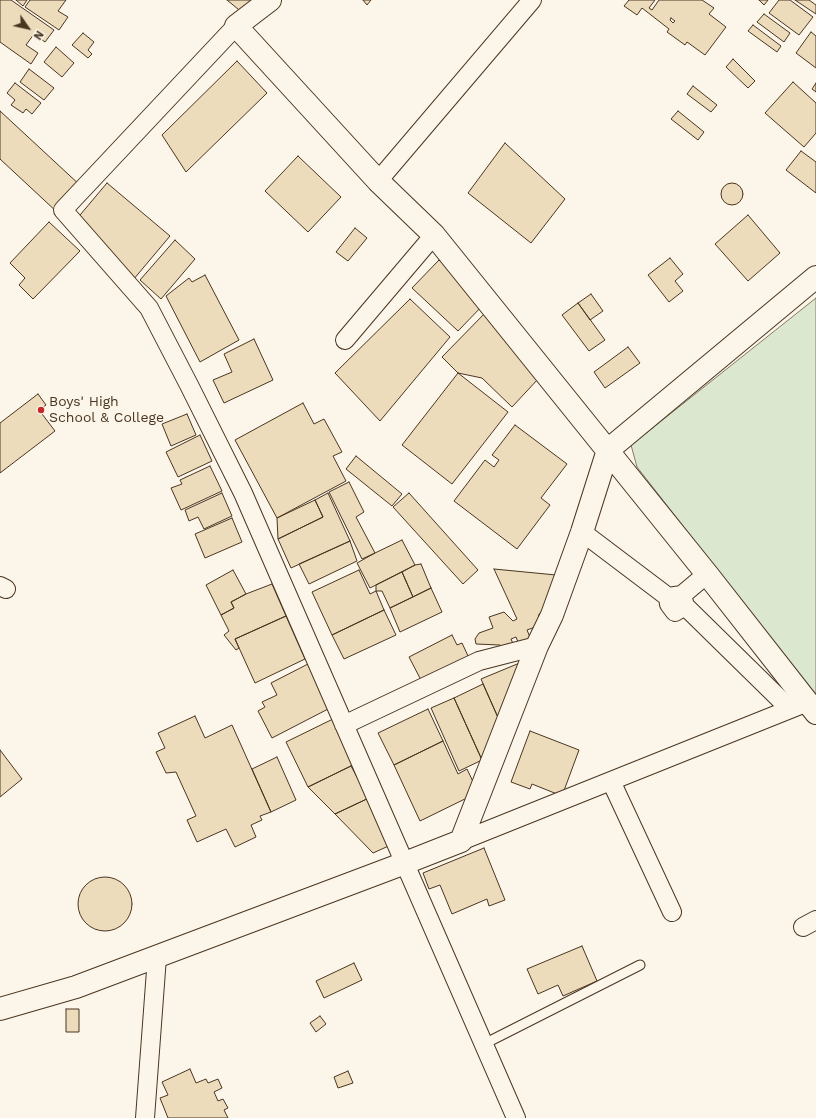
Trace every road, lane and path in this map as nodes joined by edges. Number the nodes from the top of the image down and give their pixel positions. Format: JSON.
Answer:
{"nodes":[{"id":1,"x":270,"y":0,"type":"edge"},
{"id":2,"x":532,"y":0,"type":"edge"},
{"id":3,"x":236,"y":26,"type":"junction"},
{"id":4,"x":378,"y":181,"type":"junction"},
{"id":5,"x":434,"y":235,"type":"junction"},
{"id":6,"x":816,"y":277,"type":"edge"},
{"id":7,"x":345,"y":340,"type":"dead end"},
{"id":8,"x":608,"y":450,"type":"junction"},
{"id":9,"x":582,"y":532,"type":"junction"},
{"id":10,"x":707,"y":574,"type":"junction"},
{"id":11,"x":678,"y":599,"type":"junction"},
{"id":12,"x":537,"y":646,"type":"junction"},
{"id":13,"x":805,"y":708,"type":"edge"},
{"id":14,"x":344,"y":725,"type":"junction"},
{"id":15,"x":611,"y":781,"type":"junction"},
{"id":16,"x":461,"y":841,"type":"junction"},
{"id":17,"x":405,"y":863,"type":"junction"},
{"id":18,"x":672,"y":912,"type":"dead end"},
{"id":19,"x":157,"y":957,"type":"junction"},
{"id":20,"x":640,"y":965,"type":"dead end"},
{"id":21,"x":0,"y":1010,"type":"edge"},
{"id":22,"x":484,"y":1044,"type":"junction"},
{"id":23,"x":145,"y":1118,"type":"edge"},
{"id":24,"x":516,"y":1118,"type":"edge"}],
"edges":[{"from":1,"to":3,"type":"street"},
{"from":2,"to":4,"type":"street"},
{"from":3,"to":4,"type":"street"},
{"from":3,"to":14,"type":"street"},
{"from":4,"to":5,"type":"street"},
{"from":5,"to":7,"type":"street"},
{"from":5,"to":8,"type":"street"},
{"from":6,"to":8,"type":"street"},
{"from":8,"to":9,"type":"street"},
{"from":8,"to":10,"type":"street"},
{"from":9,"to":11,"type":"street"},
{"from":9,"to":12,"type":"street"},
{"from":10,"to":11,"type":"street"},
{"from":10,"to":13,"type":"street"},
{"from":11,"to":13,"type":"street"},
{"from":12,"to":14,"type":"street"},
{"from":12,"to":16,"type":"street"},
{"from":13,"to":15,"type":"street"},
{"from":14,"to":17,"type":"street"},
{"from":15,"to":16,"type":"street"},
{"from":15,"to":18,"type":"street"},
{"from":16,"to":17,"type":"street"},
{"from":17,"to":19,"type":"street"},
{"from":17,"to":22,"type":"street"},
{"from":19,"to":21,"type":"street"},
{"from":19,"to":23,"type":"street"},
{"from":20,"to":22,"type":"lane"},
{"from":22,"to":24,"type":"street"}]}
